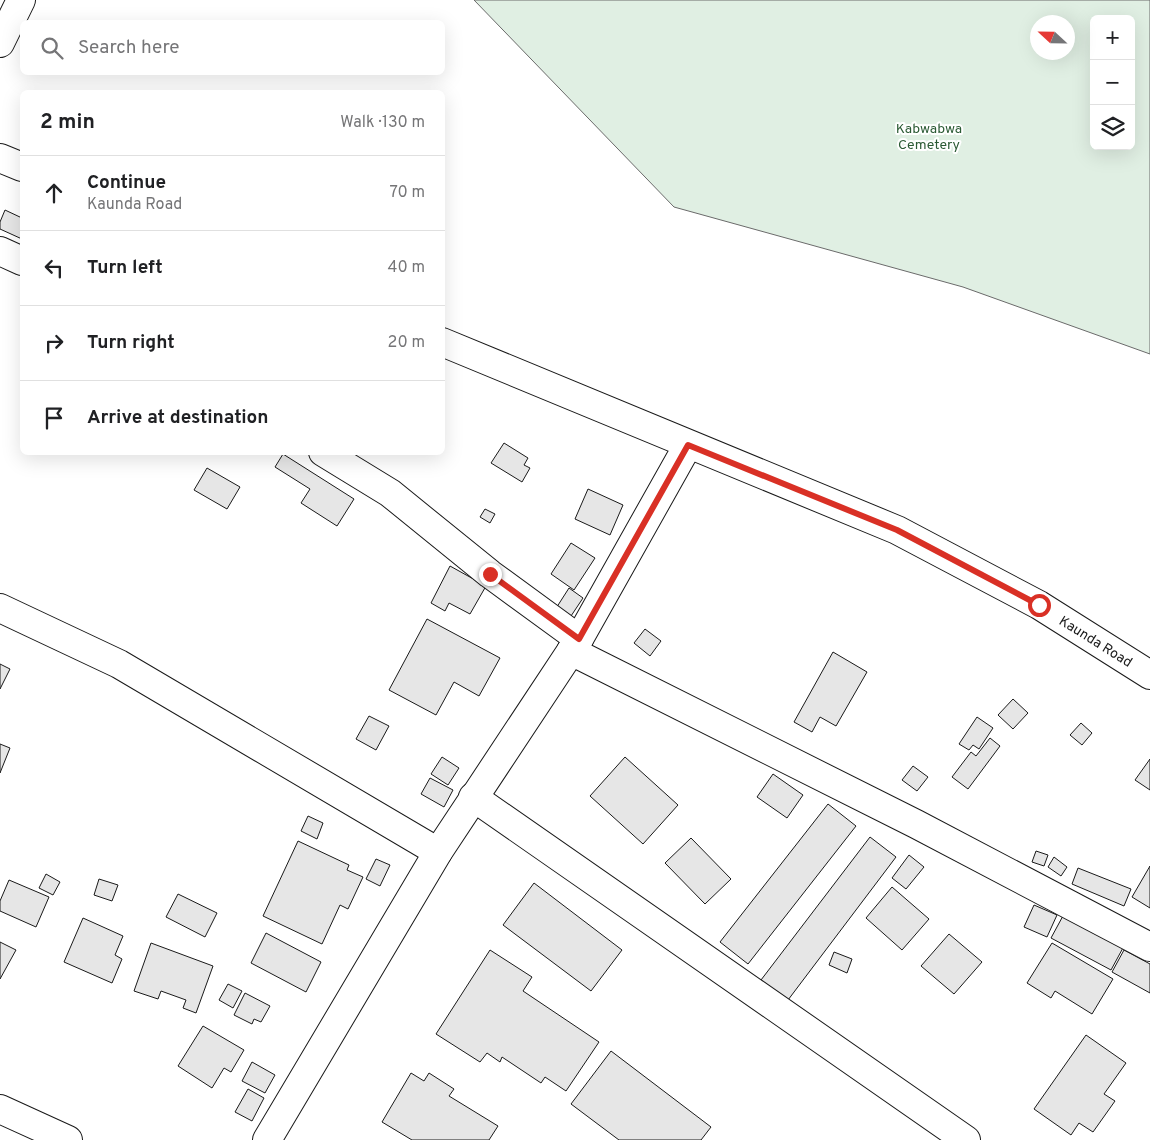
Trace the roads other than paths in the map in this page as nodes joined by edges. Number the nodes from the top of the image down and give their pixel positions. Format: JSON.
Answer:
{"nodes":[{"id":1,"x":21,"y":0,"type":"edge"},
{"id":2,"x":0,"y":43,"type":"edge"},
{"id":3,"x":0,"y":158,"type":"edge"},
{"id":4,"x":20,"y":166,"type":"edge"},
{"id":5,"x":0,"y":251,"type":"edge"},
{"id":6,"x":20,"y":260,"type":"edge"},
{"id":7,"x":445,"y":343,"type":"edge"},
{"id":8,"x":688,"y":445,"type":"junction"},
{"id":9,"x":328,"y":455,"type":"edge"},
{"id":10,"x":0,"y":608,"type":"edge"},
{"id":11,"x":575,"y":645,"type":"junction"},
{"id":12,"x":1150,"y":675,"type":"edge"},
{"id":13,"x":473,"y":798,"type":"junction"},
{"id":14,"x":438,"y":852,"type":"junction"},
{"id":15,"x":1150,"y":947,"type":"edge"},
{"id":16,"x":0,"y":1109,"type":"edge"},
{"id":17,"x":68,"y":1140,"type":"edge"},
{"id":18,"x":267,"y":1140,"type":"edge"},
{"id":19,"x":966,"y":1140,"type":"edge"}],
"edges":[{"from":1,"to":2,"type":"street"},
{"from":3,"to":4,"type":"street"},
{"from":5,"to":6,"type":"street"},
{"from":7,"to":8,"type":"street","name":"Kaunda Road"},
{"from":8,"to":11,"type":"street"},
{"from":8,"to":12,"type":"street","name":"Kaunda Road"},
{"from":9,"to":11,"type":"street"},
{"from":10,"to":14,"type":"street"},
{"from":11,"to":13,"type":"street"},
{"from":11,"to":15,"type":"street"},
{"from":13,"to":14,"type":"street"},
{"from":13,"to":19,"type":"street"},
{"from":14,"to":18,"type":"street"},
{"from":16,"to":17,"type":"street"}]}
